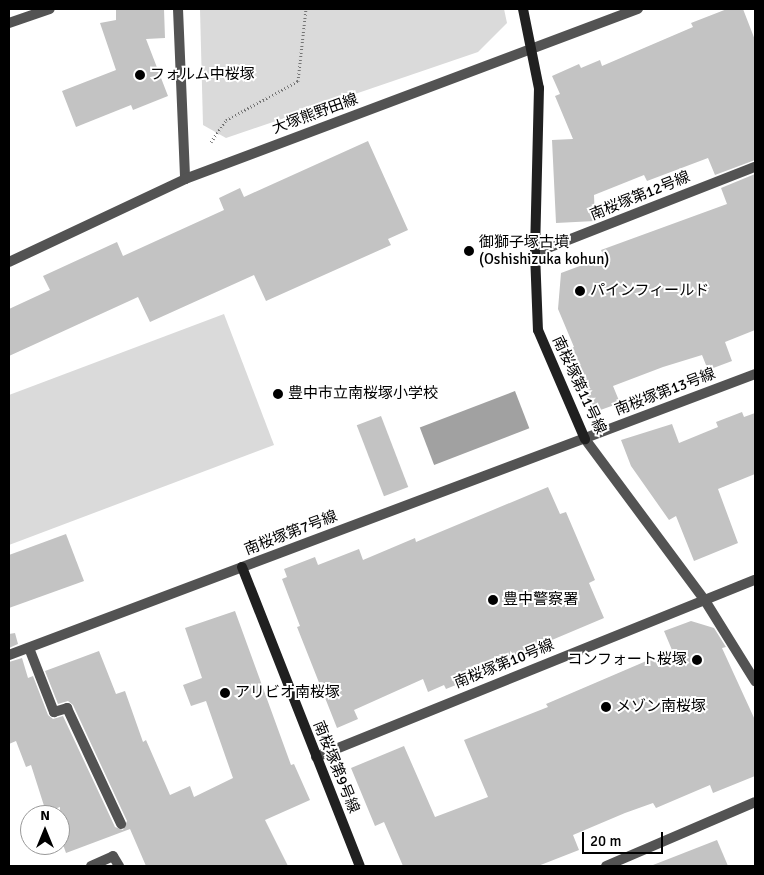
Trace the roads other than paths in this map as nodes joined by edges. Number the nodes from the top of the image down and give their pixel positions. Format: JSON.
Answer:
{"nodes":[{"id":1,"x":50,"y":9,"type":"edge"},
{"id":2,"x":178,"y":9,"type":"edge"},
{"id":3,"x":523,"y":9,"type":"edge"},
{"id":4,"x":638,"y":9,"type":"edge"},
{"id":5,"x":9,"y":24,"type":"edge"},
{"id":6,"x":530,"y":51,"type":"junction"},
{"id":7,"x":755,"y":167,"type":"edge"},
{"id":8,"x":185,"y":179,"type":"junction"},
{"id":9,"x":535,"y":254,"type":"junction"},
{"id":10,"x":9,"y":262,"type":"edge"},
{"id":11,"x":755,"y":374,"type":"edge"},
{"id":12,"x":585,"y":439,"type":"junction"},
{"id":13,"x":242,"y":567,"type":"junction"},
{"id":14,"x":755,"y":580,"type":"edge"},
{"id":15,"x":704,"y":599,"type":"junction"},
{"id":16,"x":29,"y":648,"type":"junction"},
{"id":17,"x":9,"y":655,"type":"edge"},
{"id":18,"x":755,"y":682,"type":"edge"},
{"id":19,"x":316,"y":757,"type":"junction"},
{"id":20,"x":755,"y":802,"type":"edge"},
{"id":21,"x":120,"y":824,"type":"dead end"},
{"id":22,"x":91,"y":866,"type":"edge"},
{"id":23,"x":119,"y":866,"type":"edge"},
{"id":24,"x":360,"y":866,"type":"edge"},
{"id":25,"x":606,"y":866,"type":"edge"}],
"edges":[{"from":1,"to":5,"type":"street"},
{"from":2,"to":8,"type":"street"},
{"from":3,"to":6,"type":"street","name":"南桜塚第11号線"},
{"from":4,"to":6,"type":"street","name":"大塚熊野田線"},
{"from":6,"to":8,"type":"street","name":"大塚熊野田線"},
{"from":6,"to":9,"type":"street","name":"南桜塚第11号線"},
{"from":7,"to":9,"type":"street","name":"南桜塚第12号線"},
{"from":8,"to":10,"type":"street","name":"大塚熊野田線"},
{"from":9,"to":12,"type":"street","name":"南桜塚第11号線"},
{"from":11,"to":12,"type":"street","name":"南桜塚第13号線"},
{"from":12,"to":13,"type":"street","name":"南桜塚第7号線"},
{"from":12,"to":15,"type":"street","name":"南桜塚第11号線"},
{"from":13,"to":16,"type":"street","name":"南桜塚第7号線"},
{"from":13,"to":19,"type":"street","name":"南桜塚第9号線"},
{"from":14,"to":15,"type":"street","name":"南桜塚第10号線"},
{"from":15,"to":18,"type":"street","name":"南桜塚第11号線"},
{"from":15,"to":19,"type":"street","name":"南桜塚第10号線"},
{"from":16,"to":17,"type":"street","name":"南桜塚第7号線"},
{"from":16,"to":21,"type":"street"},
{"from":19,"to":24,"type":"street","name":"南桜塚第9号線"},
{"from":20,"to":25,"type":"street"},
{"from":22,"to":23,"type":"street"}]}
